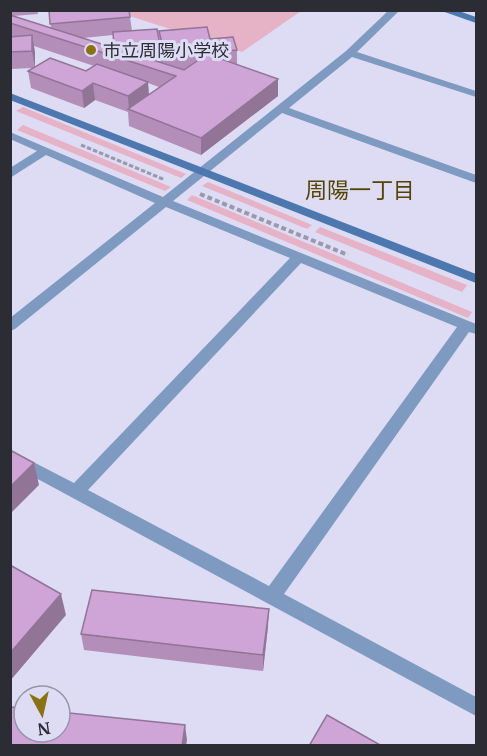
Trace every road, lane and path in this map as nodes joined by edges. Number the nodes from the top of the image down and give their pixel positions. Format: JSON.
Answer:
{"nodes":[{"id":1,"x":395,"y":10,"type":"edge"},
{"id":2,"x":444,"y":10,"type":"edge"},
{"id":3,"x":477,"y":20,"type":"edge"},
{"id":4,"x":350,"y":53,"type":"junction"},
{"id":5,"x":477,"y":94,"type":"edge"},
{"id":6,"x":10,"y":96,"type":"edge"},
{"id":7,"x":279,"y":108,"type":"junction"},
{"id":8,"x":10,"y":135,"type":"edge"},
{"id":9,"x":75,"y":143,"type":"dead end"},
{"id":10,"x":46,"y":150,"type":"junction"},
{"id":11,"x":200,"y":172,"type":"junction"},
{"id":12,"x":10,"y":174,"type":"edge"},
{"id":13,"x":477,"y":178,"type":"edge"},
{"id":14,"x":182,"y":187,"type":"junction"},
{"id":15,"x":164,"y":202,"type":"junction"},
{"id":16,"x":299,"y":257,"type":"junction"},
{"id":17,"x":357,"y":259,"type":"dead end"},
{"id":18,"x":477,"y":279,"type":"edge"},
{"id":19,"x":10,"y":326,"type":"edge"},
{"id":20,"x":471,"y":327,"type":"edge"},
{"id":21,"x":10,"y":456,"type":"edge"},
{"id":22,"x":76,"y":492,"type":"junction"},
{"id":23,"x":272,"y":596,"type":"junction"},
{"id":24,"x":477,"y":707,"type":"edge"}],
"edges":[{"from":1,"to":4,"type":"street"},
{"from":2,"to":3,"type":"street"},
{"from":4,"to":5,"type":"street"},
{"from":4,"to":7,"type":"street"},
{"from":6,"to":11,"type":"street"},
{"from":7,"to":11,"type":"street"},
{"from":7,"to":13,"type":"street"},
{"from":8,"to":10,"type":"street"},
{"from":9,"to":14,"type":"path"},
{"from":10,"to":12,"type":"street"},
{"from":10,"to":15,"type":"street"},
{"from":11,"to":14,"type":"street"},
{"from":11,"to":18,"type":"street"},
{"from":14,"to":15,"type":"street"},
{"from":14,"to":17,"type":"path"},
{"from":15,"to":16,"type":"street"},
{"from":15,"to":19,"type":"street"},
{"from":16,"to":20,"type":"street"},
{"from":16,"to":22,"type":"street"},
{"from":20,"to":23,"type":"street"},
{"from":21,"to":22,"type":"street"},
{"from":22,"to":23,"type":"street"},
{"from":23,"to":24,"type":"street"}]}
